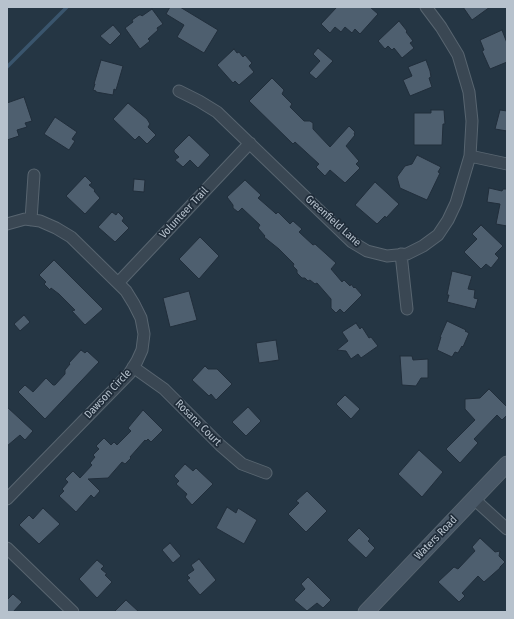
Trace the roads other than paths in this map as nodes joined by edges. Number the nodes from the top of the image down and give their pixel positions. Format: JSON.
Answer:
{"nodes":[{"id":1,"x":426,"y":7,"type":"edge"},
{"id":2,"x":180,"y":91,"type":"dead end"},
{"id":3,"x":250,"y":143,"type":"junction"},
{"id":4,"x":470,"y":156,"type":"junction"},
{"id":5,"x":507,"y":164,"type":"edge"},
{"id":6,"x":34,"y":175,"type":"dead end"},
{"id":7,"x":31,"y":220,"type":"junction"},
{"id":8,"x":7,"y":224,"type":"edge"},
{"id":9,"x":401,"y":254,"type":"junction"},
{"id":10,"x":118,"y":283,"type":"junction"},
{"id":11,"x":407,"y":310,"type":"dead end"},
{"id":12,"x":134,"y":367,"type":"junction"},
{"id":13,"x":507,"y":464,"type":"edge"},
{"id":14,"x":266,"y":473,"type":"dead end"},
{"id":15,"x":7,"y":499,"type":"edge"},
{"id":16,"x":474,"y":499,"type":"junction"},
{"id":17,"x":507,"y":529,"type":"edge"},
{"id":18,"x":7,"y":548,"type":"edge"},
{"id":19,"x":72,"y":612,"type":"edge"},
{"id":20,"x":366,"y":612,"type":"edge"}],
"edges":[{"from":1,"to":4,"type":"street","name":"Greenfield Lane"},
{"from":2,"to":3,"type":"street","name":"Greenfield Lane"},
{"from":3,"to":9,"type":"street","name":"Greenfield Lane"},
{"from":3,"to":10,"type":"street","name":"Volunteer Trail"},
{"from":4,"to":5,"type":"street"},
{"from":4,"to":9,"type":"street","name":"Greenfield Lane"},
{"from":6,"to":7,"type":"street"},
{"from":7,"to":8,"type":"street","name":"Dawson Circle"},
{"from":7,"to":10,"type":"street","name":"Dawson Circle"},
{"from":9,"to":11,"type":"street"},
{"from":10,"to":12,"type":"street","name":"Dawson Circle"},
{"from":12,"to":14,"type":"street","name":"Rosana Court"},
{"from":12,"to":15,"type":"street","name":"Dawson Circle"},
{"from":13,"to":16,"type":"street","name":"Waters Road"},
{"from":16,"to":17,"type":"street"},
{"from":16,"to":20,"type":"street","name":"Waters Road"},
{"from":18,"to":19,"type":"street"}]}
